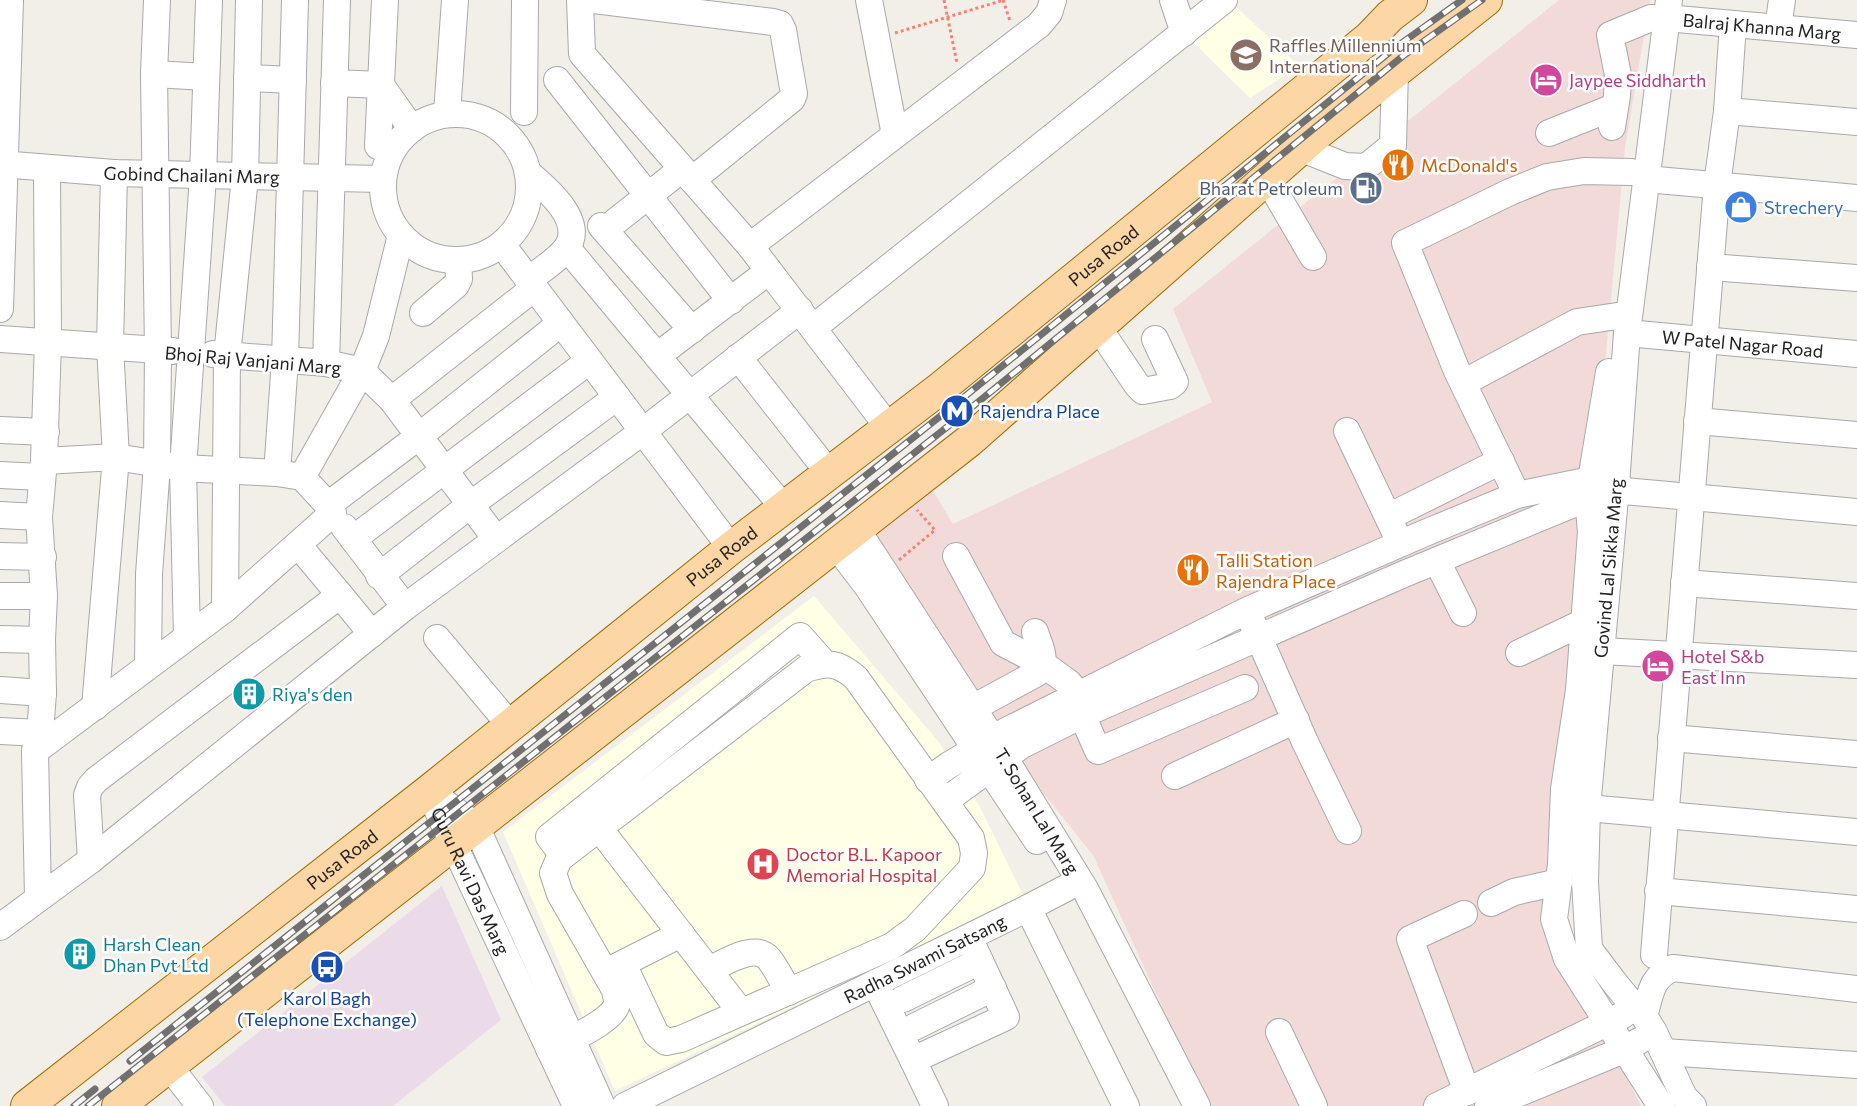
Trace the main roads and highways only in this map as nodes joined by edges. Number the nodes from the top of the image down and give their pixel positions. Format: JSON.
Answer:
{"nodes":[{"id":1,"x":1486,"y":0,"type":"edge"},
{"id":2,"x":1396,"y":5,"type":"edge"},
{"id":3,"x":27,"y":1106,"type":"edge"},
{"id":4,"x":118,"y":1106,"type":"edge"}],
"edges":[{"from":1,"to":4,"type":"main road"},
{"from":2,"to":3,"type":"main road","name":"Pusa Road"}]}
